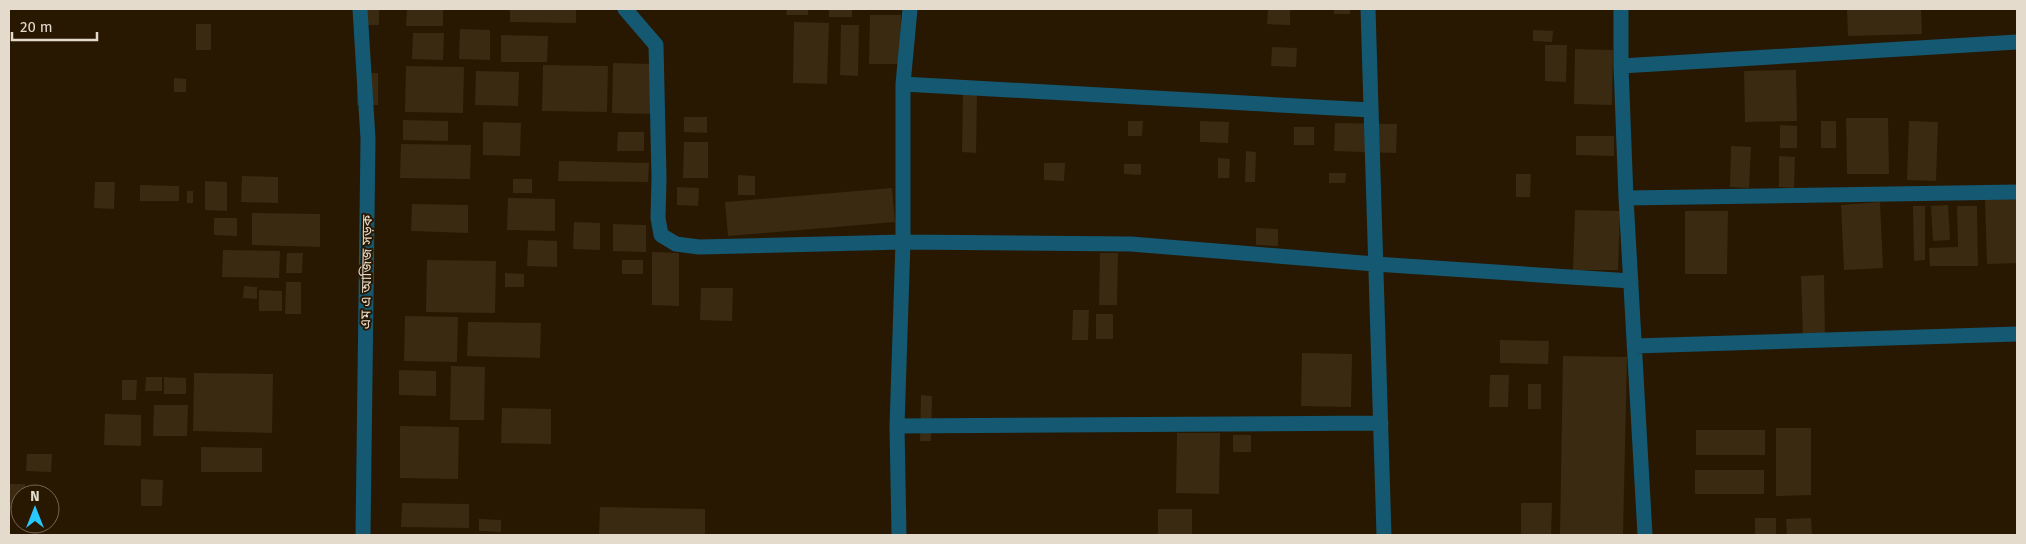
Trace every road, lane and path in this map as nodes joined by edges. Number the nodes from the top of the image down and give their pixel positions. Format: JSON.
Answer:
{"nodes":[{"id":1,"x":360,"y":9,"type":"edge"},
{"id":2,"x":625,"y":9,"type":"edge"},
{"id":3,"x":910,"y":9,"type":"edge"},
{"id":4,"x":1368,"y":9,"type":"edge"},
{"id":5,"x":1620,"y":9,"type":"edge"},
{"id":6,"x":2017,"y":42,"type":"edge"},
{"id":7,"x":1620,"y":66,"type":"junction"},
{"id":8,"x":903,"y":84,"type":"junction"},
{"id":9,"x":1371,"y":110,"type":"junction"},
{"id":10,"x":2017,"y":192,"type":"edge"},
{"id":11,"x":1626,"y":198,"type":"junction"},
{"id":12,"x":903,"y":242,"type":"junction"},
{"id":13,"x":1375,"y":264,"type":"junction"},
{"id":14,"x":1632,"y":281,"type":"junction"},
{"id":15,"x":2017,"y":334,"type":"edge"},
{"id":16,"x":1634,"y":346,"type":"junction"},
{"id":17,"x":1381,"y":423,"type":"junction"},
{"id":18,"x":897,"y":426,"type":"junction"},
{"id":19,"x":363,"y":535,"type":"edge"},
{"id":20,"x":899,"y":535,"type":"edge"},
{"id":21,"x":1384,"y":535,"type":"edge"},
{"id":22,"x":1645,"y":535,"type":"edge"}],
"edges":[{"from":1,"to":19,"type":"street","name":"এম এ আজিজ সড়ক"},
{"from":2,"to":12,"type":"street"},
{"from":3,"to":8,"type":"street"},
{"from":4,"to":9,"type":"street"},
{"from":5,"to":7,"type":"street"},
{"from":6,"to":7,"type":"street"},
{"from":7,"to":11,"type":"street"},
{"from":8,"to":9,"type":"street"},
{"from":8,"to":12,"type":"street"},
{"from":9,"to":13,"type":"street"},
{"from":10,"to":11,"type":"street"},
{"from":11,"to":14,"type":"street"},
{"from":12,"to":13,"type":"street"},
{"from":12,"to":18,"type":"street"},
{"from":13,"to":14,"type":"street"},
{"from":13,"to":17,"type":"street"},
{"from":14,"to":16,"type":"street"},
{"from":15,"to":16,"type":"street"},
{"from":16,"to":22,"type":"street"},
{"from":17,"to":18,"type":"street"},
{"from":17,"to":21,"type":"street"},
{"from":18,"to":20,"type":"street"}]}
